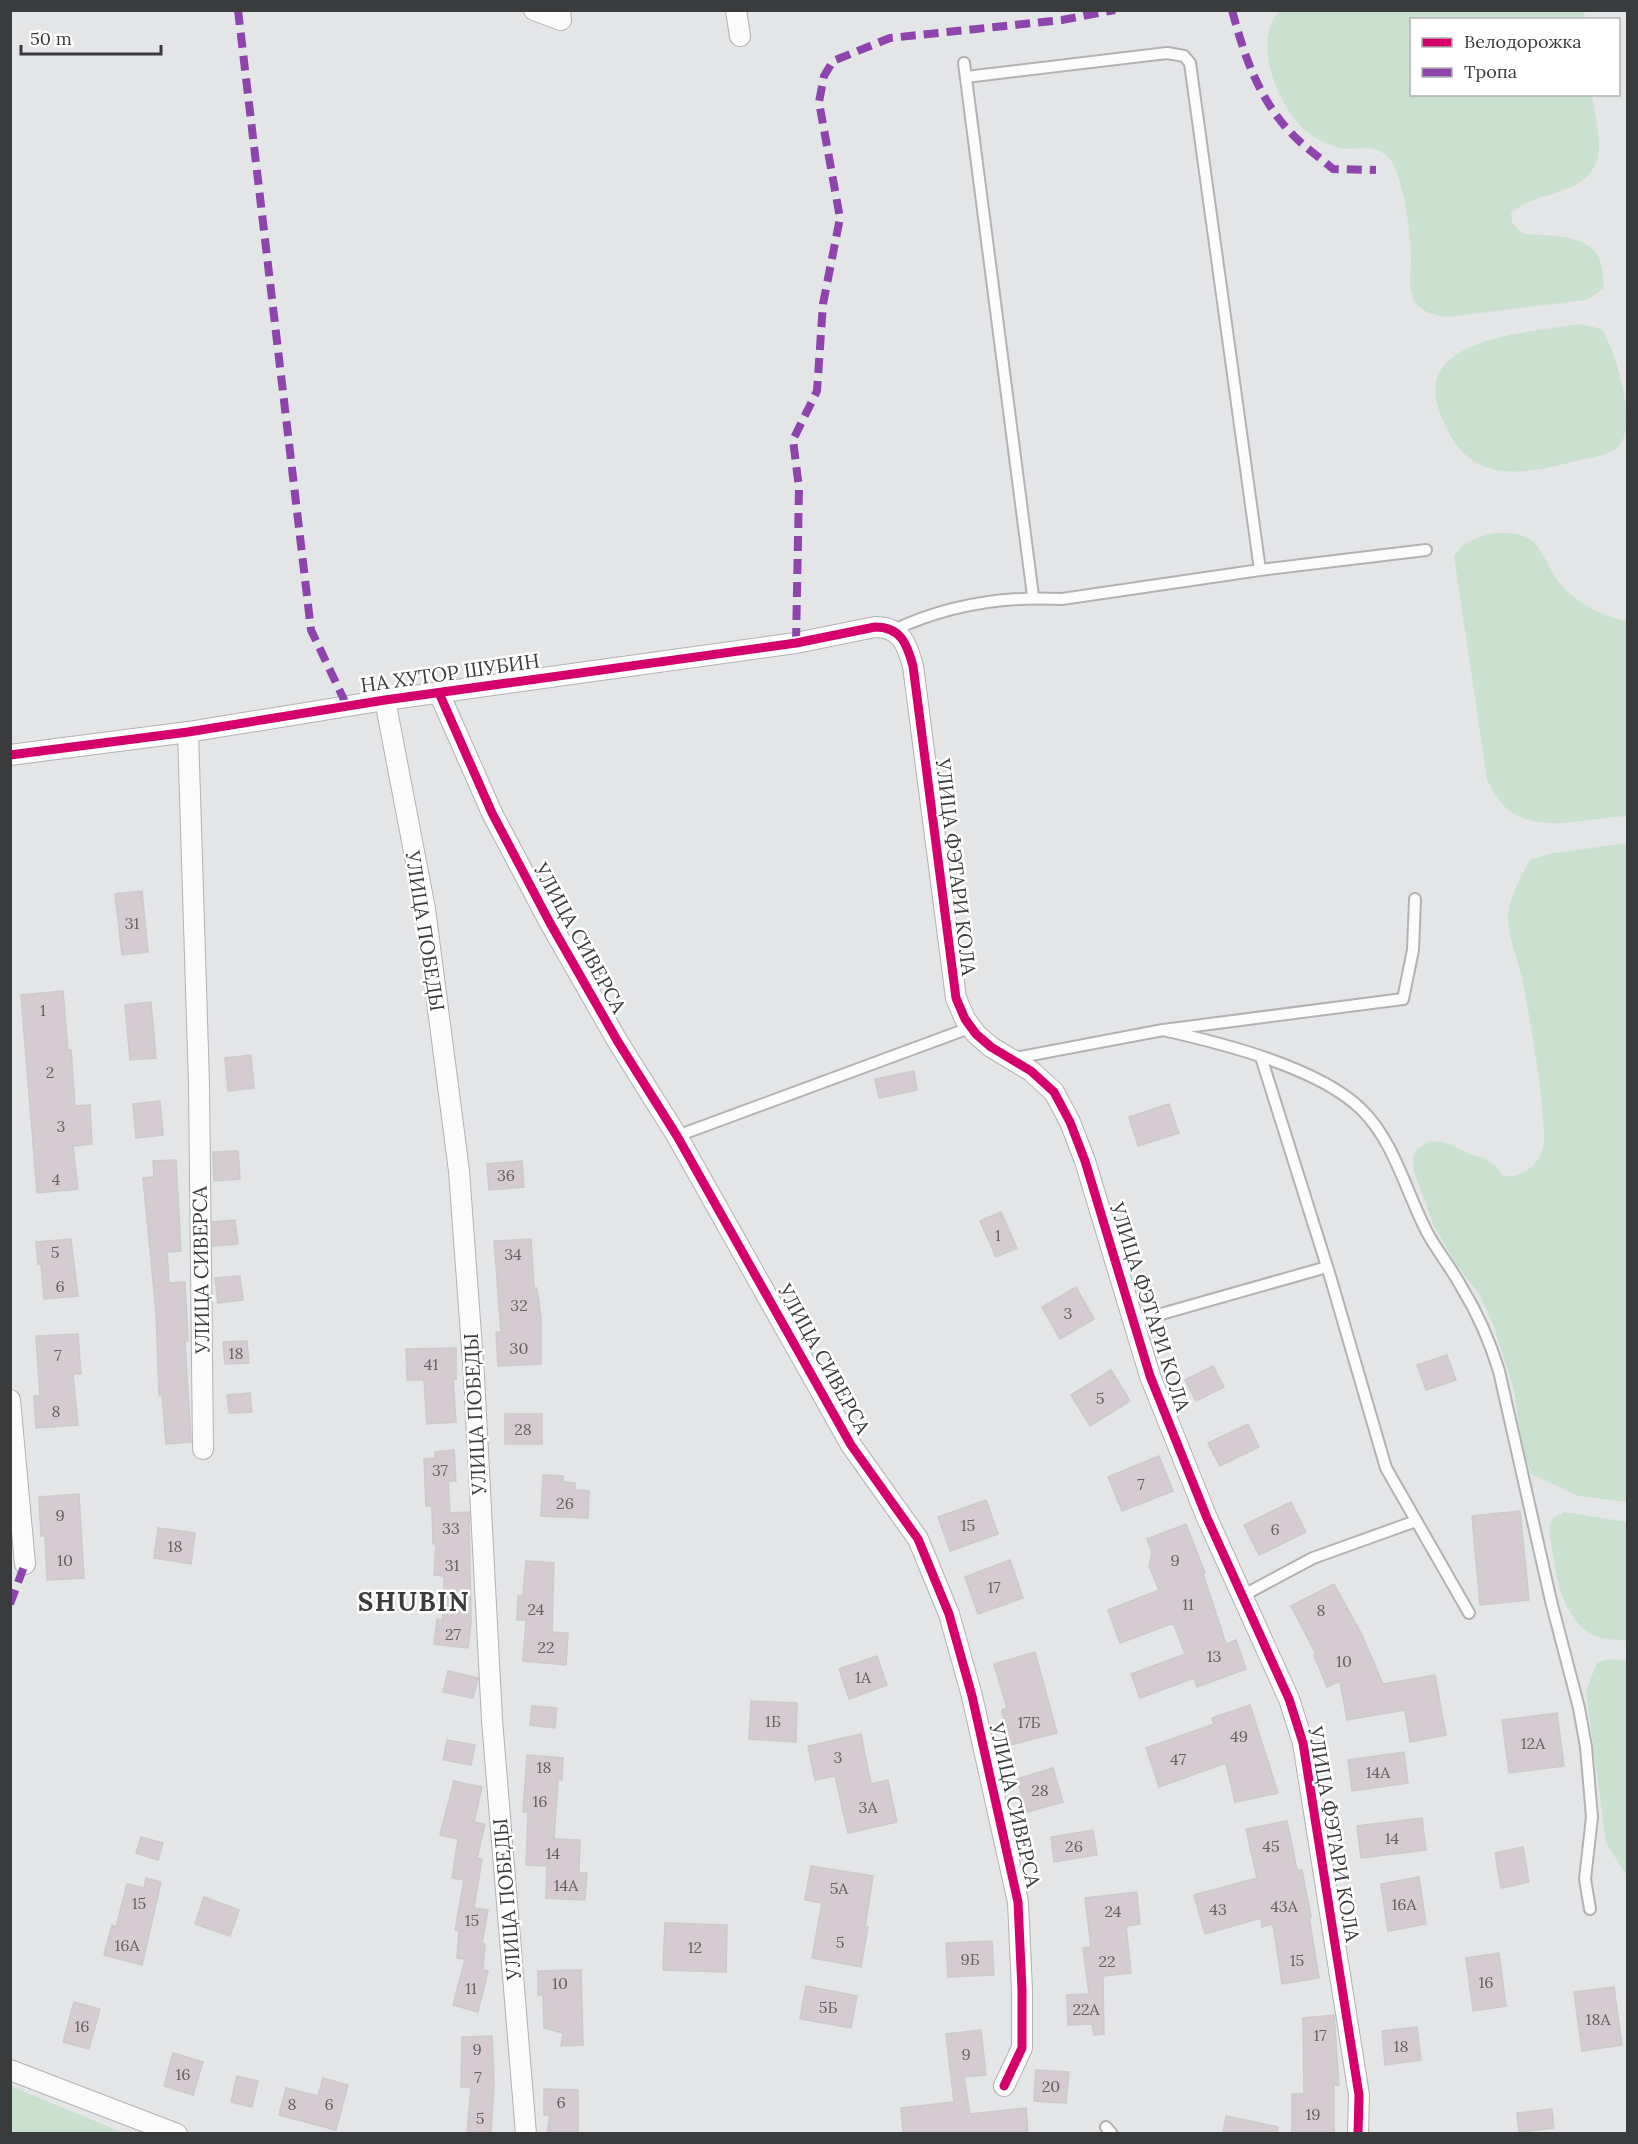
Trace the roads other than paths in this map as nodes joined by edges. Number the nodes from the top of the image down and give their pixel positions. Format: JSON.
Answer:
{"nodes":[{"id":1,"x":534,"y":10,"type":"edge"},
{"id":2,"x":560,"y":10,"type":"edge"},
{"id":3,"x":736,"y":10,"type":"edge"},
{"id":4,"x":740,"y":36,"type":"dead end"},
{"id":5,"x":964,"y":63,"type":"dead end"},
{"id":6,"x":966,"y":77,"type":"junction"},
{"id":7,"x":1426,"y":550,"type":"dead end"},
{"id":8,"x":1260,"y":570,"type":"junction"},
{"id":9,"x":1033,"y":596,"type":"junction"},
{"id":10,"x":894,"y":630,"type":"junction"},
{"id":11,"x":439,"y":693,"type":"junction"},
{"id":12,"x":385,"y":700,"type":"junction"},
{"id":13,"x":188,"y":732,"type":"junction"},
{"id":14,"x":10,"y":755,"type":"edge"},
{"id":15,"x":1415,"y":899,"type":"dead end"},
{"id":16,"x":972,"y":1027,"type":"junction"},
{"id":17,"x":1163,"y":1030,"type":"junction"},
{"id":18,"x":1261,"y":1057,"type":"junction"},
{"id":19,"x":1010,"y":1059,"type":"junction"},
{"id":20,"x":677,"y":1136,"type":"junction"},
{"id":21,"x":1328,"y":1267,"type":"junction"},
{"id":22,"x":1133,"y":1322,"type":"junction"},
{"id":23,"x":10,"y":1401,"type":"edge"},
{"id":24,"x":203,"y":1449,"type":"dead end"},
{"id":25,"x":1416,"y":1521,"type":"junction"},
{"id":26,"x":25,"y":1564,"type":"dead end"},
{"id":27,"x":1242,"y":1596,"type":"junction"},
{"id":28,"x":1469,"y":1613,"type":"dead end"},
{"id":29,"x":1590,"y":1909,"type":"dead end"},
{"id":30,"x":10,"y":2070,"type":"edge"},
{"id":31,"x":1004,"y":2086,"type":"dead end"},
{"id":32,"x":177,"y":2133,"type":"edge"},
{"id":33,"x":526,"y":2133,"type":"edge"},
{"id":34,"x":1358,"y":2133,"type":"edge"}],
"edges":[{"from":1,"to":2,"type":"street"},
{"from":3,"to":4,"type":"street"},
{"from":5,"to":6,"type":"lane"},
{"from":6,"to":8,"type":"lane"},
{"from":6,"to":9,"type":"lane"},
{"from":7,"to":8,"type":"lane"},
{"from":8,"to":9,"type":"lane"},
{"from":9,"to":10,"type":"lane"},
{"from":10,"to":11,"type":"street","name":"НА ХУТОР ШУБИН"},
{"from":10,"to":16,"type":"street","name":"УЛИЦА ФЭТАРИ КОЛА"},
{"from":11,"to":12,"type":"street","name":"НА ХУТОР ШУБИН"},
{"from":11,"to":20,"type":"street","name":"УЛИЦА СИВЕРСА"},
{"from":12,"to":13,"type":"street","name":"НА ХУТОР ШУБИН"},
{"from":12,"to":33,"type":"street","name":"УЛИЦА ПОБЕДЫ"},
{"from":13,"to":14,"type":"street","name":"НА ХУТОР ШУБИН"},
{"from":13,"to":24,"type":"street","name":"УЛИЦА СИВЕРСА"},
{"from":15,"to":17,"type":"lane"},
{"from":16,"to":19,"type":"street","name":"УЛИЦА ФЭТАРИ КОЛА"},
{"from":16,"to":20,"type":"lane"},
{"from":17,"to":18,"type":"lane"},
{"from":17,"to":19,"type":"lane"},
{"from":18,"to":21,"type":"lane"},
{"from":18,"to":29,"type":"lane"},
{"from":19,"to":22,"type":"street","name":"УЛИЦА ФЭТАРИ КОЛА"},
{"from":20,"to":31,"type":"street","name":"УЛИЦА СИВЕРСА"},
{"from":21,"to":22,"type":"lane"},
{"from":21,"to":25,"type":"lane"},
{"from":22,"to":27,"type":"street","name":"УЛИЦА ФЭТАРИ КОЛА"},
{"from":23,"to":26,"type":"street"},
{"from":25,"to":27,"type":"lane"},
{"from":25,"to":28,"type":"lane"},
{"from":27,"to":34,"type":"street","name":"УЛИЦА ФЭТАРИ КОЛА"},
{"from":30,"to":32,"type":"street"}]}
